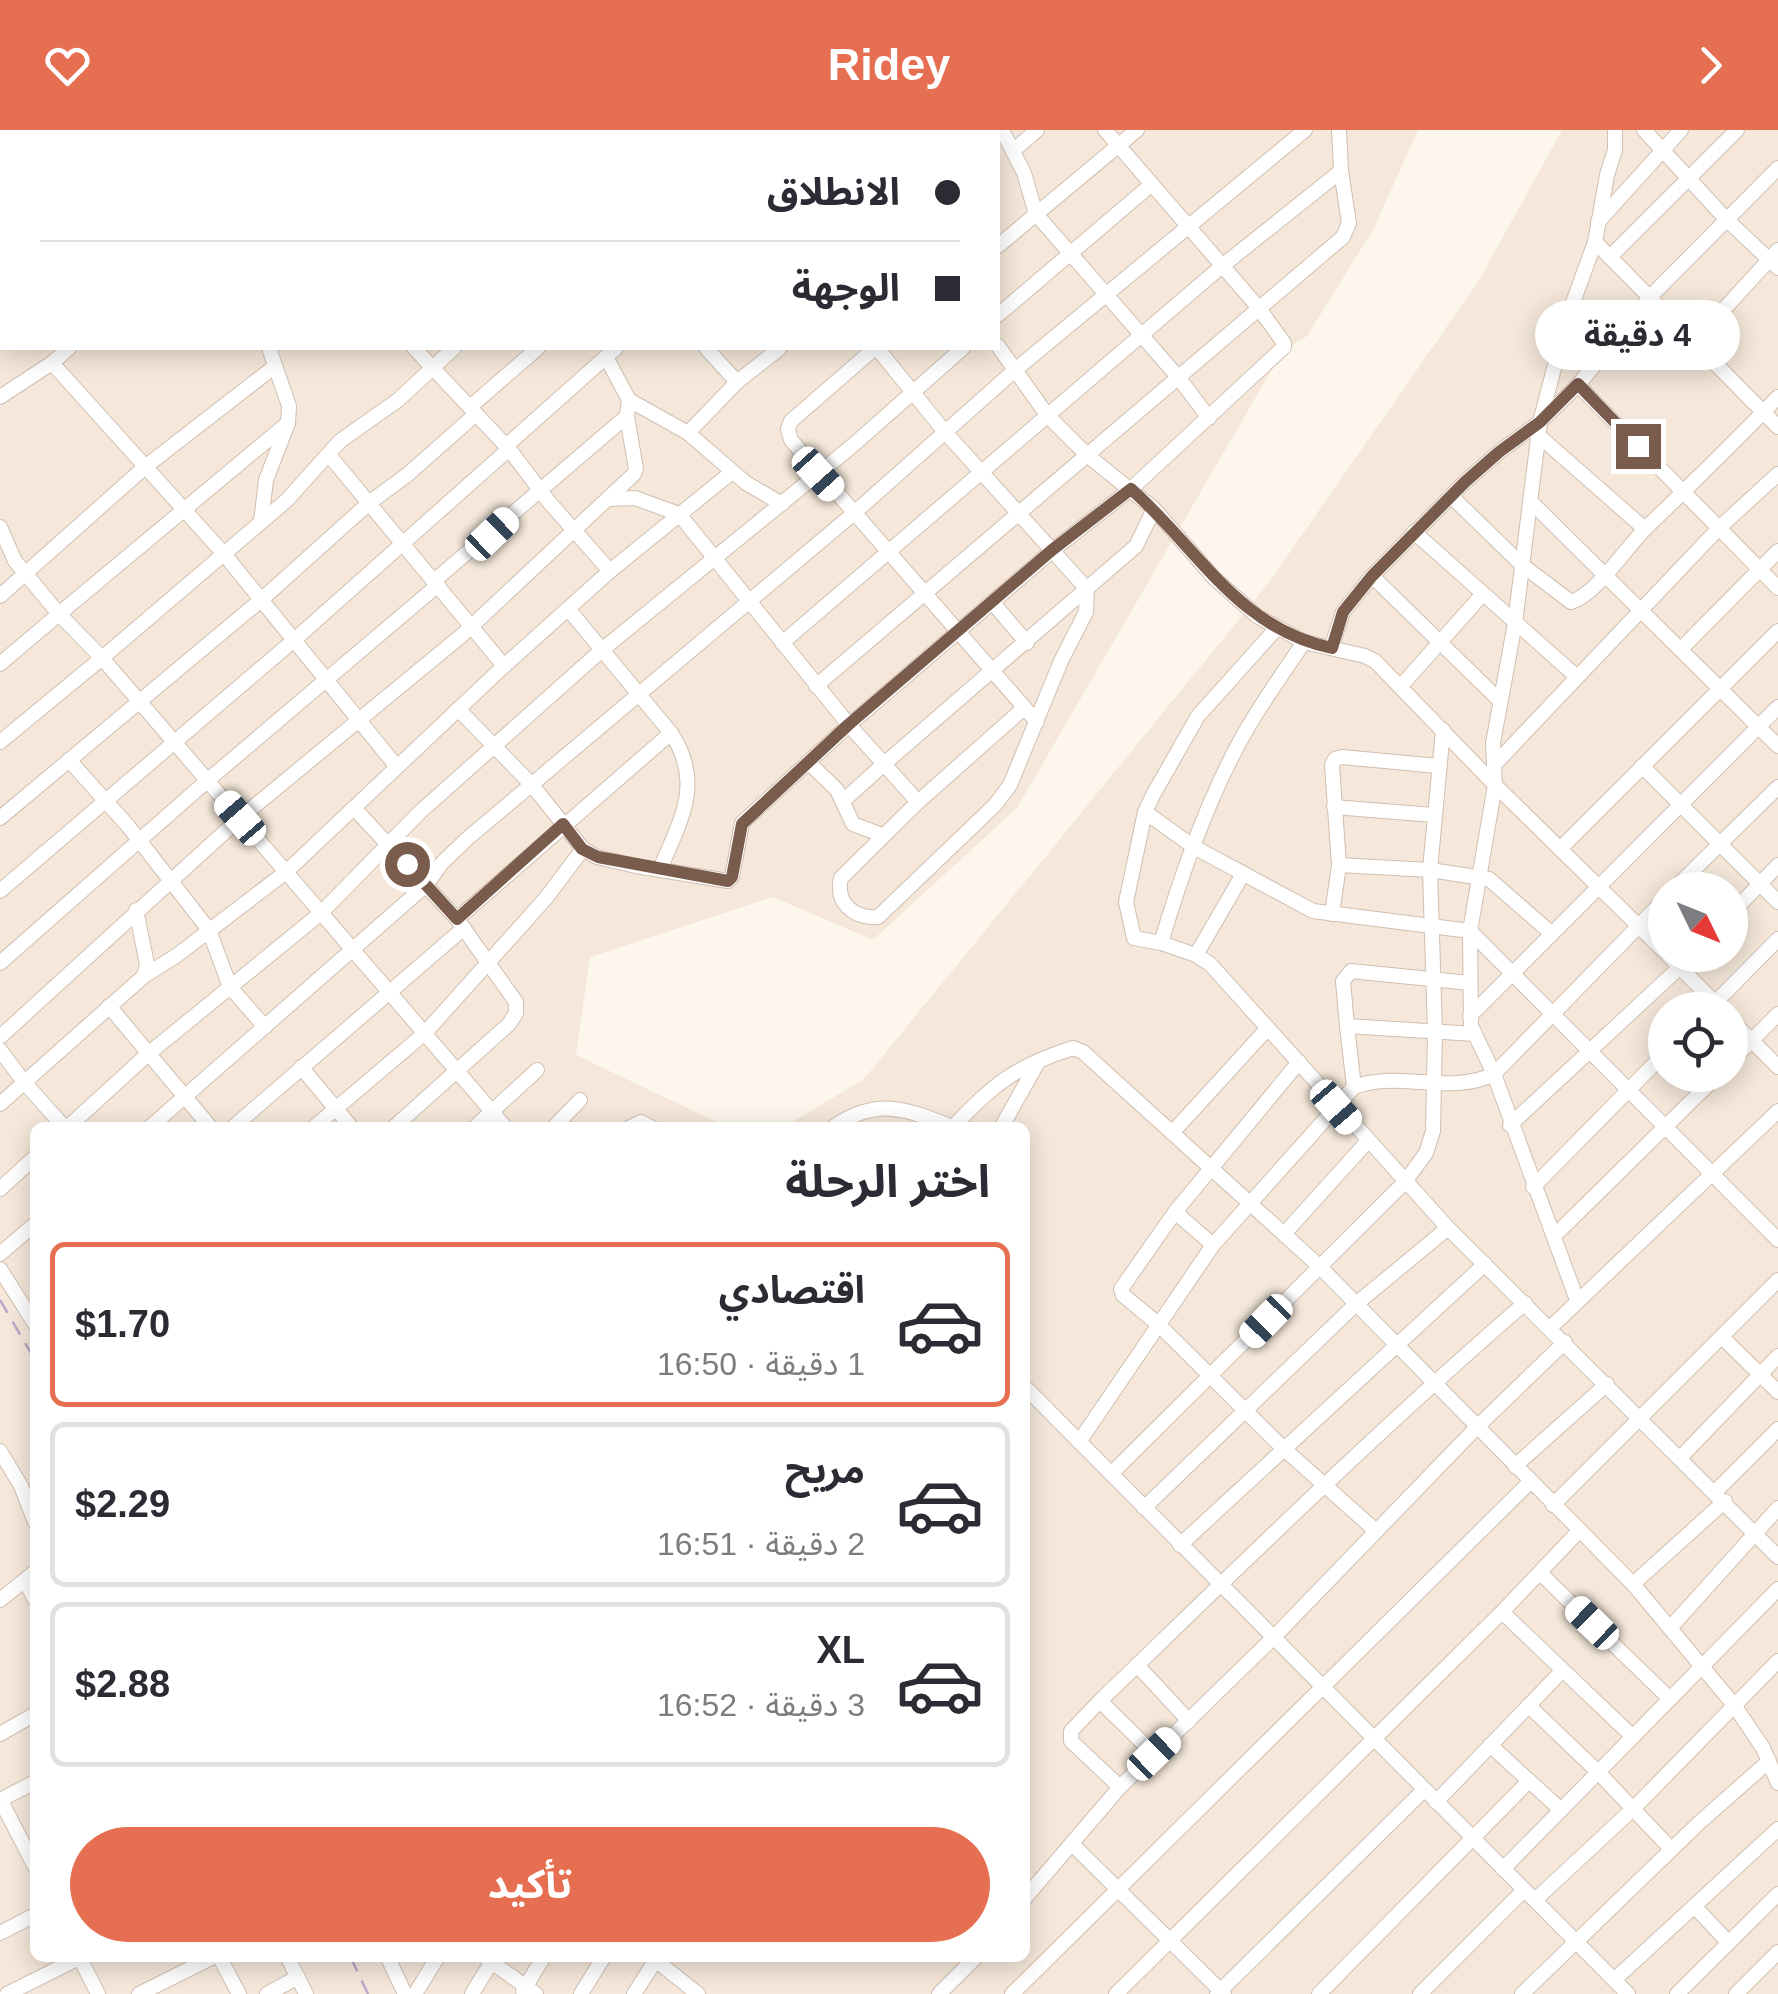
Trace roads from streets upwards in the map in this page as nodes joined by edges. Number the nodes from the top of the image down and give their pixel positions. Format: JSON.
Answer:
{"nodes":[{"id":1,"x":1002,"y":130,"type":"edge"},
{"id":2,"x":1037,"y":130,"type":"edge"},
{"id":3,"x":1105,"y":130,"type":"edge"},
{"id":4,"x":1137,"y":130,"type":"edge"},
{"id":5,"x":1280,"y":130,"type":"edge"},
{"id":6,"x":1306,"y":130,"type":"edge"},
{"id":7,"x":1339,"y":130,"type":"edge"},
{"id":8,"x":1615,"y":130,"type":"edge"},
{"id":9,"x":1644,"y":130,"type":"edge"},
{"id":10,"x":1681,"y":130,"type":"edge"},
{"id":11,"x":1737,"y":130,"type":"edge"},
{"id":12,"x":1290,"y":143,"type":"junction"},
{"id":13,"x":1118,"y":146,"type":"junction"},
{"id":14,"x":1013,"y":151,"type":"junction"},
{"id":15,"x":1664,"y":151,"type":"junction"},
{"id":16,"x":1778,"y":168,"type":"edge"},
{"id":17,"x":1341,"y":170,"type":"junction"},
{"id":18,"x":1687,"y":178,"type":"junction"},
{"id":19,"x":1152,"y":184,"type":"junction"},
{"id":20,"x":1036,"y":214,"type":"junction"},
{"id":21,"x":1726,"y":220,"type":"junction"},
{"id":22,"x":1598,"y":222,"type":"junction"},
{"id":23,"x":1188,"y":226,"type":"junction"},
{"id":24,"x":1595,"y":242,"type":"junction"},
{"id":25,"x":1000,"y":244,"type":"edge"},
{"id":26,"x":1070,"y":255,"type":"junction"},
{"id":27,"x":1610,"y":258,"type":"junction"},
{"id":28,"x":1775,"y":259,"type":"edge"},
{"id":29,"x":1222,"y":266,"type":"junction"},
{"id":30,"x":1105,"y":295,"type":"junction"},
{"id":31,"x":1651,"y":296,"type":"junction"},
{"id":32,"x":1258,"y":308,"type":"junction"},
{"id":33,"x":1000,"y":314,"type":"edge"},
{"id":34,"x":1142,"y":336,"type":"junction"},
{"id":35,"x":1695,"y":341,"type":"junction"},
{"id":36,"x":1000,"y":349,"type":"edge"},
{"id":37,"x":67,"y":350,"type":"edge"},
{"id":38,"x":270,"y":350,"type":"edge"},
{"id":39,"x":416,"y":350,"type":"edge"},
{"id":40,"x":452,"y":350,"type":"edge"},
{"id":41,"x":536,"y":350,"type":"edge"},
{"id":42,"x":708,"y":350,"type":"edge"},
{"id":43,"x":777,"y":350,"type":"edge"},
{"id":44,"x":874,"y":350,"type":"edge"},
{"id":45,"x":878,"y":350,"type":"edge"},
{"id":46,"x":960,"y":350,"type":"edge"},
{"id":47,"x":611,"y":351,"type":"edge"},
{"id":48,"x":52,"y":363,"type":"junction"},
{"id":49,"x":274,"y":366,"type":"junction"},
{"id":50,"x":432,"y":368,"type":"junction"},
{"id":51,"x":1015,"y":370,"type":"junction"},
{"id":52,"x":1178,"y":376,"type":"junction"},
{"id":53,"x":737,"y":382,"type":"junction"},
{"id":54,"x":1578,"y":384,"type":"junction"},
{"id":55,"x":913,"y":393,"type":"junction"},
{"id":56,"x":1778,"y":397,"type":"edge"},
{"id":57,"x":0,"y":398,"type":"edge"},
{"id":58,"x":628,"y":408,"type":"junction"},
{"id":59,"x":473,"y":410,"type":"junction"},
{"id":60,"x":1763,"y":413,"type":"junction"},
{"id":61,"x":1047,"y":416,"type":"junction"},
{"id":62,"x":1209,"y":418,"type":"junction"},
{"id":63,"x":288,"y":423,"type":"junction"},
{"id":64,"x":1778,"y":427,"type":"edge"},
{"id":65,"x":1540,"y":429,"type":"junction"},
{"id":66,"x":944,"y":432,"type":"junction"},
{"id":67,"x":688,"y":433,"type":"junction"},
{"id":68,"x":508,"y":448,"type":"junction"},
{"id":69,"x":329,"y":454,"type":"junction"},
{"id":70,"x":1087,"y":455,"type":"junction"},
{"id":71,"x":145,"y":467,"type":"junction"},
{"id":72,"x":981,"y":471,"type":"junction"},
{"id":73,"x":732,"y":472,"type":"junction"},
{"id":74,"x":818,"y":474,"type":"junction"},
{"id":75,"x":1778,"y":474,"type":"edge"},
{"id":76,"x":538,"y":488,"type":"junction"},
{"id":77,"x":1131,"y":489,"type":"junction"},
{"id":78,"x":1685,"y":492,"type":"junction"},
{"id":79,"x":1451,"y":496,"type":"junction"},
{"id":80,"x":608,"y":498,"type":"junction"},
{"id":81,"x":369,"y":502,"type":"junction"},
{"id":82,"x":1532,"y":502,"type":"junction"},
{"id":83,"x":782,"y":504,"type":"junction"},
{"id":84,"x":182,"y":508,"type":"junction"},
{"id":85,"x":1154,"y":509,"type":"junction"},
{"id":86,"x":678,"y":514,"type":"junction"},
{"id":87,"x":853,"y":514,"type":"junction"},
{"id":88,"x":1020,"y":514,"type":"junction"},
{"id":89,"x":261,"y":522,"type":"junction"},
{"id":90,"x":0,"y":528,"type":"edge"},
{"id":91,"x":573,"y":528,"type":"junction"},
{"id":92,"x":1719,"y":528,"type":"junction"},
{"id":93,"x":1645,"y":529,"type":"junction"},
{"id":94,"x":1414,"y":532,"type":"junction"},
{"id":95,"x":403,"y":543,"type":"junction"},
{"id":96,"x":1052,"y":550,"type":"junction"},
{"id":97,"x":1778,"y":552,"type":"edge"},
{"id":98,"x":887,"y":553,"type":"junction"},
{"id":99,"x":224,"y":554,"type":"junction"},
{"id":100,"x":714,"y":559,"type":"junction"},
{"id":101,"x":1522,"y":565,"type":"junction"},
{"id":102,"x":1760,"y":569,"type":"junction"},
{"id":103,"x":610,"y":571,"type":"junction"},
{"id":104,"x":26,"y":574,"type":"junction"},
{"id":105,"x":1604,"y":574,"type":"junction"},
{"id":106,"x":1372,"y":576,"type":"junction"},
{"id":107,"x":437,"y":582,"type":"junction"},
{"id":108,"x":1778,"y":588,"type":"edge"},
{"id":109,"x":1087,"y":590,"type":"junction"},
{"id":110,"x":923,"y":594,"type":"junction"},
{"id":111,"x":1482,"y":595,"type":"junction"},
{"id":112,"x":0,"y":596,"type":"edge"},
{"id":113,"x":261,"y":600,"type":"junction"},
{"id":114,"x":748,"y":601,"type":"junction"},
{"id":115,"x":992,"y":602,"type":"junction"},
{"id":116,"x":569,"y":610,"type":"junction"},
{"id":117,"x":1641,"y":611,"type":"junction"},
{"id":118,"x":58,"y":614,"type":"junction"},
{"id":119,"x":1515,"y":623,"type":"junction"},
{"id":120,"x":472,"y":625,"type":"junction"},
{"id":121,"x":1276,"y":629,"type":"junction"},
{"id":122,"x":1778,"y":631,"type":"edge"},
{"id":123,"x":957,"y":634,"type":"junction"},
{"id":124,"x":293,"y":641,"type":"junction"},
{"id":125,"x":1304,"y":642,"type":"junction"},
{"id":126,"x":782,"y":643,"type":"junction"},
{"id":127,"x":1026,"y":643,"type":"junction"},
{"id":128,"x":1441,"y":644,"type":"junction"},
{"id":129,"x":1332,"y":648,"type":"junction"},
{"id":130,"x":603,"y":649,"type":"junction"},
{"id":131,"x":1681,"y":649,"type":"junction"},
{"id":132,"x":102,"y":658,"type":"junction"},
{"id":133,"x":0,"y":664,"type":"edge"},
{"id":134,"x":504,"y":666,"type":"junction"},
{"id":135,"x":992,"y":673,"type":"junction"},
{"id":136,"x":1577,"y":677,"type":"junction"},
{"id":137,"x":326,"y":680,"type":"junction"},
{"id":138,"x":816,"y":686,"type":"junction"},
{"id":139,"x":1402,"y":686,"type":"junction"},
{"id":140,"x":1721,"y":688,"type":"junction"},
{"id":141,"x":639,"y":694,"type":"junction"},
{"id":142,"x":1499,"y":700,"type":"junction"},
{"id":143,"x":139,"y":701,"type":"junction"},
{"id":144,"x":1024,"y":708,"type":"junction"},
{"id":145,"x":1778,"y":708,"type":"edge"},
{"id":146,"x":458,"y":709,"type":"junction"},
{"id":147,"x":360,"y":720,"type":"junction"},
{"id":148,"x":1037,"y":722,"type":"junction"},
{"id":149,"x":848,"y":725,"type":"junction"},
{"id":150,"x":1758,"y":727,"type":"junction"},
{"id":151,"x":1444,"y":730,"type":"junction"},
{"id":152,"x":671,"y":733,"type":"junction"},
{"id":153,"x":174,"y":741,"type":"junction"},
{"id":154,"x":0,"y":742,"type":"edge"},
{"id":155,"x":496,"y":746,"type":"junction"},
{"id":156,"x":1778,"y":746,"type":"edge"},
{"id":157,"x":69,"y":760,"type":"junction"},
{"id":158,"x":808,"y":762,"type":"junction"},
{"id":159,"x":884,"y":764,"type":"junction"},
{"id":160,"x":1494,"y":765,"type":"junction"},
{"id":161,"x":1438,"y":766,"type":"junction"},
{"id":162,"x":1642,"y":766,"type":"junction"},
{"id":163,"x":397,"y":767,"type":"junction"},
{"id":164,"x":208,"y":780,"type":"junction"},
{"id":165,"x":532,"y":784,"type":"junction"},
{"id":166,"x":1495,"y":785,"type":"junction"},
{"id":167,"x":1778,"y":788,"type":"edge"},
{"id":168,"x":105,"y":801,"type":"junction"},
{"id":169,"x":843,"y":801,"type":"junction"},
{"id":170,"x":918,"y":802,"type":"junction"},
{"id":171,"x":1680,"y":804,"type":"junction"},
{"id":172,"x":354,"y":808,"type":"junction"},
{"id":173,"x":1334,"y":808,"type":"junction"},
{"id":174,"x":1146,"y":812,"type":"junction"},
{"id":175,"x":1433,"y":815,"type":"junction"},
{"id":176,"x":0,"y":818,"type":"edge"},
{"id":177,"x":240,"y":818,"type":"junction"},
{"id":178,"x":563,"y":824,"type":"junction"},
{"id":179,"x":882,"y":835,"type":"junction"},
{"id":180,"x":140,"y":842,"type":"junction"},
{"id":181,"x":388,"y":843,"type":"junction"},
{"id":182,"x":1719,"y":843,"type":"junction"},
{"id":183,"x":1194,"y":847,"type":"junction"},
{"id":184,"x":1561,"y":848,"type":"junction"},
{"id":185,"x":582,"y":849,"type":"junction"},
{"id":186,"x":1778,"y":865,"type":"edge"},
{"id":187,"x":1338,"y":866,"type":"junction"},
{"id":188,"x":660,"y":869,"type":"junction"},
{"id":189,"x":1430,"y":870,"type":"junction"},
{"id":190,"x":286,"y":872,"type":"junction"},
{"id":191,"x":1691,"y":872,"type":"edge"},
{"id":192,"x":1244,"y":874,"type":"junction"},
{"id":193,"x":1477,"y":875,"type":"junction"},
{"id":194,"x":168,"y":881,"type":"junction"},
{"id":195,"x":1760,"y":884,"type":"junction"},
{"id":196,"x":426,"y":885,"type":"junction"},
{"id":197,"x":1600,"y":887,"type":"junction"},
{"id":198,"x":0,"y":891,"type":"edge"},
{"id":199,"x":1748,"y":896,"type":"edge"},
{"id":200,"x":1778,"y":902,"type":"edge"},
{"id":201,"x":136,"y":910,"type":"junction"},
{"id":202,"x":321,"y":913,"type":"junction"},
{"id":203,"x":1332,"y":914,"type":"junction"},
{"id":204,"x":1648,"y":916,"type":"edge"},
{"id":205,"x":461,"y":923,"type":"junction"},
{"id":206,"x":1433,"y":925,"type":"junction"},
{"id":207,"x":1638,"y":926,"type":"junction"},
{"id":208,"x":209,"y":930,"type":"junction"},
{"id":209,"x":1470,"y":931,"type":"junction"},
{"id":210,"x":1552,"y":933,"type":"junction"},
{"id":211,"x":1648,"y":936,"type":"edge"},
{"id":212,"x":1778,"y":939,"type":"edge"},
{"id":213,"x":1162,"y":943,"type":"junction"},
{"id":214,"x":353,"y":950,"type":"junction"},
{"id":215,"x":1196,"y":955,"type":"junction"},
{"id":216,"x":491,"y":962,"type":"junction"},
{"id":217,"x":0,"y":963,"type":"edge"},
{"id":218,"x":1513,"y":972,"type":"junction"},
{"id":219,"x":1677,"y":972,"type":"edge"},
{"id":220,"x":1684,"y":972,"type":"edge"},
{"id":221,"x":144,"y":976,"type":"junction"},
{"id":222,"x":1433,"y":979,"type":"junction"},
{"id":223,"x":1470,"y":983,"type":"junction"},
{"id":224,"x":230,"y":987,"type":"junction"},
{"id":225,"x":389,"y":991,"type":"junction"},
{"id":226,"x":1701,"y":992,"type":"edge"},
{"id":227,"x":1730,"y":992,"type":"edge"},
{"id":228,"x":110,"y":1006,"type":"junction"},
{"id":229,"x":1552,"y":1013,"type":"junction"},
{"id":230,"x":1778,"y":1014,"type":"edge"},
{"id":231,"x":1470,"y":1016,"type":"junction"},
{"id":232,"x":1347,"y":1026,"type":"junction"},
{"id":233,"x":265,"y":1027,"type":"junction"},
{"id":234,"x":1268,"y":1028,"type":"junction"},
{"id":235,"x":1434,"y":1032,"type":"junction"},
{"id":236,"x":425,"y":1033,"type":"junction"},
{"id":237,"x":1475,"y":1034,"type":"junction"},
{"id":238,"x":0,"y":1036,"type":"edge"},
{"id":239,"x":1748,"y":1037,"type":"edge"},
{"id":240,"x":1751,"y":1040,"type":"junction"},
{"id":241,"x":1748,"y":1043,"type":"edge"},
{"id":242,"x":0,"y":1050,"type":"edge"},
{"id":243,"x":1590,"y":1052,"type":"junction"},
{"id":244,"x":148,"y":1054,"type":"junction"},
{"id":245,"x":1039,"y":1061,"type":"junction"},
{"id":246,"x":1299,"y":1062,"type":"junction"},
{"id":247,"x":301,"y":1066,"type":"junction"},
{"id":248,"x":1778,"y":1067,"type":"edge"},
{"id":249,"x":537,"y":1070,"type":"dead end"},
{"id":250,"x":1648,"y":1070,"type":"edge"},
{"id":251,"x":458,"y":1072,"type":"junction"},
{"id":252,"x":1494,"y":1074,"type":"junction"},
{"id":253,"x":24,"y":1082,"type":"junction"},
{"id":254,"x":1434,"y":1082,"type":"junction"},
{"id":255,"x":1354,"y":1086,"type":"junction"},
{"id":256,"x":1628,"y":1090,"type":"junction"},
{"id":257,"x":1702,"y":1092,"type":"edge"},
{"id":258,"x":184,"y":1098,"type":"junction"},
{"id":259,"x":580,"y":1100,"type":"dead end"},
{"id":260,"x":0,"y":1104,"type":"edge"},
{"id":261,"x":1336,"y":1107,"type":"junction"},
{"id":262,"x":336,"y":1108,"type":"junction"},
{"id":263,"x":492,"y":1112,"type":"junction"},
{"id":264,"x":1776,"y":1118,"type":"edge"},
{"id":265,"x":61,"y":1122,"type":"edge"},
{"id":266,"x":73,"y":1122,"type":"edge"},
{"id":267,"x":156,"y":1122,"type":"edge"},
{"id":268,"x":206,"y":1122,"type":"edge"},
{"id":269,"x":239,"y":1122,"type":"edge"},
{"id":270,"x":320,"y":1122,"type":"edge"},
{"id":271,"x":347,"y":1122,"type":"edge"},
{"id":272,"x":400,"y":1122,"type":"edge"},
{"id":273,"x":481,"y":1122,"type":"edge"},
{"id":274,"x":501,"y":1122,"type":"edge"},
{"id":275,"x":559,"y":1122,"type":"edge"},
{"id":276,"x":841,"y":1122,"type":"edge"},
{"id":277,"x":940,"y":1122,"type":"edge"},
{"id":278,"x":957,"y":1122,"type":"edge"},
{"id":279,"x":1004,"y":1122,"type":"edge"},
{"id":280,"x":1510,"y":1125,"type":"junction"},
{"id":281,"x":1667,"y":1128,"type":"junction"},
{"id":282,"x":1172,"y":1133,"type":"junction"},
{"id":283,"x":1367,"y":1142,"type":"junction"},
{"id":284,"x":30,"y":1162,"type":"edge"},
{"id":285,"x":1210,"y":1168,"type":"junction"},
{"id":286,"x":1712,"y":1174,"type":"junction"},
{"id":287,"x":1404,"y":1182,"type":"junction"},
{"id":288,"x":1533,"y":1187,"type":"junction"},
{"id":289,"x":0,"y":1189,"type":"edge"},
{"id":290,"x":1248,"y":1202,"type":"junction"},
{"id":291,"x":1175,"y":1212,"type":"junction"},
{"id":292,"x":30,"y":1228,"type":"edge"},
{"id":293,"x":1448,"y":1228,"type":"junction"},
{"id":294,"x":1284,"y":1234,"type":"junction"},
{"id":295,"x":1554,"y":1236,"type":"junction"},
{"id":296,"x":1778,"y":1240,"type":"edge"},
{"id":297,"x":1213,"y":1245,"type":"junction"},
{"id":298,"x":0,"y":1254,"type":"edge"},
{"id":299,"x":1485,"y":1264,"type":"junction"},
{"id":300,"x":1319,"y":1266,"type":"junction"},
{"id":301,"x":0,"y":1268,"type":"edge"},
{"id":302,"x":1778,"y":1280,"type":"edge"},
{"id":303,"x":1577,"y":1300,"type":"junction"},
{"id":304,"x":1525,"y":1302,"type":"junction"},
{"id":305,"x":1356,"y":1304,"type":"junction"},
{"id":306,"x":30,"y":1316,"type":"edge"},
{"id":307,"x":1159,"y":1324,"type":"junction"},
{"id":308,"x":1551,"y":1328,"type":"junction"},
{"id":309,"x":1722,"y":1337,"type":"junction"},
{"id":310,"x":1565,"y":1342,"type":"junction"},
{"id":311,"x":1395,"y":1346,"type":"junction"},
{"id":312,"x":1778,"y":1356,"type":"edge"},
{"id":313,"x":1760,"y":1374,"type":"junction"},
{"id":314,"x":1212,"y":1376,"type":"junction"},
{"id":315,"x":1433,"y":1382,"type":"junction"},
{"id":316,"x":1607,"y":1384,"type":"junction"},
{"id":317,"x":1030,"y":1392,"type":"edge"},
{"id":318,"x":1778,"y":1392,"type":"edge"},
{"id":319,"x":1245,"y":1410,"type":"junction"},
{"id":320,"x":1640,"y":1418,"type":"junction"},
{"id":321,"x":1478,"y":1426,"type":"junction"},
{"id":322,"x":1778,"y":1430,"type":"edge"},
{"id":323,"x":1079,"y":1442,"type":"junction"},
{"id":324,"x":1283,"y":1448,"type":"junction"},
{"id":325,"x":0,"y":1451,"type":"edge"},
{"id":326,"x":1680,"y":1457,"type":"junction"},
{"id":327,"x":1515,"y":1466,"type":"junction"},
{"id":328,"x":1111,"y":1474,"type":"junction"},
{"id":329,"x":1530,"y":1482,"type":"junction"},
{"id":330,"x":1323,"y":1485,"type":"junction"},
{"id":331,"x":1720,"y":1496,"type":"junction"},
{"id":332,"x":1553,"y":1504,"type":"junction"},
{"id":333,"x":1144,"y":1508,"type":"junction"},
{"id":334,"x":1778,"y":1508,"type":"edge"},
{"id":335,"x":30,"y":1510,"type":"edge"},
{"id":336,"x":1580,"y":1531,"type":"junction"},
{"id":337,"x":1376,"y":1532,"type":"junction"},
{"id":338,"x":1754,"y":1532,"type":"junction"},
{"id":339,"x":1180,"y":1545,"type":"junction"},
{"id":340,"x":1778,"y":1557,"type":"edge"},
{"id":341,"x":1540,"y":1573,"type":"junction"},
{"id":342,"x":30,"y":1576,"type":"edge"},
{"id":343,"x":1220,"y":1584,"type":"junction"},
{"id":344,"x":1633,"y":1584,"type":"junction"},
{"id":345,"x":1778,"y":1589,"type":"edge"},
{"id":346,"x":0,"y":1600,"type":"edge"},
{"id":347,"x":1502,"y":1612,"type":"junction"},
{"id":348,"x":1671,"y":1627,"type":"junction"},
{"id":349,"x":1274,"y":1637,"type":"junction"},
{"id":350,"x":1778,"y":1661,"type":"edge"},
{"id":351,"x":1137,"y":1666,"type":"junction"},
{"id":352,"x":1702,"y":1667,"type":"junction"},
{"id":353,"x":1562,"y":1672,"type":"junction"},
{"id":354,"x":1322,"y":1687,"type":"junction"},
{"id":355,"x":1670,"y":1698,"type":"junction"},
{"id":356,"x":1100,"y":1701,"type":"junction"},
{"id":357,"x":1734,"y":1705,"type":"junction"},
{"id":358,"x":1529,"y":1706,"type":"junction"},
{"id":359,"x":30,"y":1717,"type":"edge"},
{"id":360,"x":1189,"y":1721,"type":"junction"},
{"id":361,"x":0,"y":1734,"type":"edge"},
{"id":362,"x":1633,"y":1737,"type":"junction"},
{"id":363,"x":1374,"y":1740,"type":"junction"},
{"id":364,"x":1490,"y":1745,"type":"junction"},
{"id":365,"x":1154,"y":1754,"type":"junction"},
{"id":366,"x":1775,"y":1770,"type":"edge"},
{"id":367,"x":1598,"y":1772,"type":"junction"},
{"id":368,"x":1529,"y":1781,"type":"junction"},
{"id":369,"x":30,"y":1785,"type":"edge"},
{"id":370,"x":1120,"y":1787,"type":"junction"},
{"id":371,"x":1424,"y":1790,"type":"junction"},
{"id":372,"x":0,"y":1800,"type":"edge"},
{"id":373,"x":1436,"y":1802,"type":"junction"},
{"id":374,"x":1634,"y":1808,"type":"junction"},
{"id":375,"x":1560,"y":1810,"type":"junction"},
{"id":376,"x":1778,"y":1829,"type":"edge"},
{"id":377,"x":1473,"y":1840,"type":"junction"},
{"id":378,"x":1072,"y":1844,"type":"junction"},
{"id":379,"x":30,"y":1848,"type":"edge"},
{"id":380,"x":1671,"y":1849,"type":"junction"},
{"id":381,"x":1503,"y":1869,"type":"junction"},
{"id":382,"x":1030,"y":1889,"type":"edge"},
{"id":383,"x":1117,"y":1890,"type":"junction"},
{"id":384,"x":1529,"y":1895,"type":"junction"},
{"id":385,"x":1775,"y":1905,"type":"edge"},
{"id":386,"x":1694,"y":1906,"type":"junction"},
{"id":387,"x":30,"y":1918,"type":"edge"},
{"id":388,"x":0,"y":1933,"type":"edge"},
{"id":389,"x":1575,"y":1940,"type":"junction"},
{"id":390,"x":1168,"y":1942,"type":"junction"},
{"id":391,"x":1729,"y":1943,"type":"junction"},
{"id":392,"x":1778,"y":1952,"type":"edge"},
{"id":393,"x":72,"y":1962,"type":"edge"},
{"id":394,"x":81,"y":1962,"type":"edge"},
{"id":395,"x":205,"y":1962,"type":"edge"},
{"id":396,"x":222,"y":1962,"type":"edge"},
{"id":397,"x":290,"y":1962,"type":"edge"},
{"id":398,"x":390,"y":1962,"type":"edge"},
{"id":399,"x":435,"y":1962,"type":"edge"},
{"id":400,"x":488,"y":1962,"type":"edge"},
{"id":401,"x":493,"y":1962,"type":"edge"},
{"id":402,"x":541,"y":1962,"type":"edge"},
{"id":403,"x":601,"y":1962,"type":"edge"},
{"id":404,"x":653,"y":1962,"type":"edge"},
{"id":405,"x":659,"y":1962,"type":"edge"},
{"id":406,"x":971,"y":1962,"type":"edge"},
{"id":407,"x":298,"y":1978,"type":"junction"},
{"id":408,"x":1614,"y":1980,"type":"junction"},
{"id":409,"x":169,"y":1987,"type":"edge"},
{"id":410,"x":28,"y":1989,"type":"edge"},
{"id":411,"x":1531,"y":1991,"type":"edge"},
{"id":412,"x":528,"y":1992,"type":"edge"},
{"id":413,"x":691,"y":1992,"type":"edge"},
{"id":414,"x":1220,"y":1993,"type":"edge"},
{"id":415,"x":7,"y":1994,"type":"edge"},
{"id":416,"x":98,"y":1994,"type":"edge"},
{"id":417,"x":138,"y":1994,"type":"edge"},
{"id":418,"x":239,"y":1994,"type":"edge"},
{"id":419,"x":267,"y":1994,"type":"edge"},
{"id":420,"x":306,"y":1994,"type":"edge"},
{"id":421,"x":405,"y":1994,"type":"edge"},
{"id":422,"x":415,"y":1994,"type":"edge"},
{"id":423,"x":472,"y":1994,"type":"edge"},
{"id":424,"x":581,"y":1994,"type":"edge"},
{"id":425,"x":634,"y":1994,"type":"edge"},
{"id":426,"x":939,"y":1994,"type":"edge"},
{"id":427,"x":1012,"y":1994,"type":"edge"},
{"id":428,"x":1116,"y":1994,"type":"edge"},
{"id":429,"x":1320,"y":1994,"type":"edge"},
{"id":430,"x":1420,"y":1994,"type":"edge"},
{"id":431,"x":1628,"y":1994,"type":"edge"},
{"id":432,"x":1677,"y":1994,"type":"edge"},
{"id":433,"x":1736,"y":1994,"type":"edge"}],
"edges":[{"from":1,"to":14,"type":"street"},
{"from":2,"to":14,"type":"street"},
{"from":3,"to":13,"type":"street"},
{"from":4,"to":13,"type":"street"},
{"from":5,"to":12,"type":"street"},
{"from":6,"to":12,"type":"street"},
{"from":7,"to":17,"type":"street"},
{"from":8,"to":22,"type":"street"},
{"from":9,"to":15,"type":"street"},
{"from":10,"to":15,"type":"street"},
{"from":11,"to":18,"type":"street"},
{"from":12,"to":23,"type":"street"},
{"from":13,"to":19,"type":"street"},
{"from":13,"to":20,"type":"street"},
{"from":14,"to":20,"type":"street"},
{"from":15,"to":18,"type":"street"},
{"from":15,"to":22,"type":"street"},
{"from":16,"to":21,"type":"street"},
{"from":17,"to":29,"type":"street"},
{"from":17,"to":32,"type":"street"},
{"from":18,"to":21,"type":"street"},
{"from":18,"to":27,"type":"street"},
{"from":19,"to":23,"type":"street"},
{"from":19,"to":26,"type":"street"},
{"from":20,"to":25,"type":"street"},
{"from":20,"to":26,"type":"street"},
{"from":21,"to":28,"type":"street"},
{"from":21,"to":31,"type":"street"},
{"from":22,"to":24,"type":"street"},
{"from":23,"to":29,"type":"street"},
{"from":23,"to":30,"type":"street"},
{"from":24,"to":27,"type":"street"},
{"from":24,"to":65,"type":"street"},
{"from":26,"to":30,"type":"street"},
{"from":26,"to":33,"type":"street"},
{"from":27,"to":31,"type":"street"},
{"from":28,"to":35,"type":"street"},
{"from":29,"to":32,"type":"street"},
{"from":29,"to":34,"type":"street"},
{"from":30,"to":34,"type":"street"},
{"from":30,"to":51,"type":"street"},
{"from":31,"to":35,"type":"street"},
{"from":31,"to":54,"type":"street"},
{"from":32,"to":52,"type":"street"},
{"from":32,"to":62,"type":"street"},
{"from":34,"to":52,"type":"street"},
{"from":34,"to":61,"type":"street"},
{"from":35,"to":60,"type":"street"},
{"from":36,"to":51,"type":"street"},
{"from":37,"to":48,"type":"street"},
{"from":38,"to":49,"type":"street"},
{"from":39,"to":50,"type":"street"},
{"from":40,"to":50,"type":"street"},
{"from":41,"to":59,"type":"street"},
{"from":42,"to":53,"type":"street"},
{"from":43,"to":53,"type":"street"},
{"from":44,"to":74,"type":"street"},
{"from":45,"to":55,"type":"street"},
{"from":46,"to":55,"type":"street"},
{"from":47,"to":58,"type":"street"},
{"from":47,"to":68,"type":"street"},
{"from":48,"to":57,"type":"street"},
{"from":48,"to":71,"type":"street"},
{"from":49,"to":63,"type":"street"},
{"from":49,"to":71,"type":"street"},
{"from":50,"to":59,"type":"street"},
{"from":50,"to":69,"type":"street"},
{"from":51,"to":61,"type":"street"},
{"from":51,"to":66,"type":"street"},
{"from":52,"to":62,"type":"street"},
{"from":52,"to":70,"type":"street"},
{"from":53,"to":67,"type":"street"},
{"from":54,"to":65,"type":"street"},
{"from":54,"to":78,"type":"street"},
{"from":55,"to":66,"type":"street"},
{"from":55,"to":74,"type":"street"},
{"from":56,"to":60,"type":"street"},
{"from":58,"to":67,"type":"street"},
{"from":58,"to":76,"type":"street"},
{"from":58,"to":80,"type":"street"},
{"from":59,"to":68,"type":"street"},
{"from":59,"to":81,"type":"street"},
{"from":60,"to":64,"type":"street"},
{"from":60,"to":78,"type":"street"},
{"from":61,"to":70,"type":"street"},
{"from":61,"to":72,"type":"street"},
{"from":62,"to":77,"type":"street"},
{"from":63,"to":84,"type":"street"},
{"from":63,"to":89,"type":"street"},
{"from":65,"to":79,"type":"street"},
{"from":65,"to":82,"type":"street"},
{"from":65,"to":93,"type":"street"},
{"from":66,"to":72,"type":"street"},
{"from":66,"to":87,"type":"street"},
{"from":67,"to":73,"type":"street"},
{"from":68,"to":76,"type":"street"},
{"from":68,"to":95,"type":"street"},
{"from":69,"to":81,"type":"street"},
{"from":69,"to":89,"type":"street"},
{"from":70,"to":77,"type":"street"},
{"from":70,"to":88,"type":"street"},
{"from":71,"to":84,"type":"street"},
{"from":71,"to":104,"type":"street"},
{"from":72,"to":88,"type":"street"},
{"from":72,"to":98,"type":"street"},
{"from":73,"to":83,"type":"street"},
{"from":73,"to":86,"type":"street"},
{"from":74,"to":83,"type":"street"},
{"from":74,"to":87,"type":"street"},
{"from":75,"to":92,"type":"street"},
{"from":76,"to":91,"type":"street"},
{"from":76,"to":107,"type":"street"},
{"from":77,"to":85,"type":"street"},
{"from":77,"to":96,"type":"street"},
{"from":78,"to":92,"type":"street"},
{"from":78,"to":93,"type":"street"},
{"from":79,"to":94,"type":"street"},
{"from":79,"to":101,"type":"street"},
{"from":80,"to":86,"type":"street"},
{"from":80,"to":91,"type":"street"},
{"from":81,"to":95,"type":"street"},
{"from":81,"to":113,"type":"street"},
{"from":82,"to":101,"type":"street"},
{"from":82,"to":105,"type":"street"},
{"from":83,"to":100,"type":"street"},
{"from":84,"to":99,"type":"street"},
{"from":84,"to":118,"type":"street"},
{"from":85,"to":109,"type":"street"},
{"from":85,"to":121,"type":"street"},
{"from":86,"to":100,"type":"street"},
{"from":86,"to":103,"type":"street"},
{"from":87,"to":98,"type":"street"},
{"from":87,"to":114,"type":"street"},
{"from":88,"to":96,"type":"street"},
{"from":88,"to":110,"type":"street"},
{"from":89,"to":99,"type":"street"},
{"from":90,"to":104,"type":"street"},
{"from":91,"to":103,"type":"street"},
{"from":91,"to":120,"type":"street"},
{"from":92,"to":102,"type":"street"},
{"from":92,"to":117,"type":"street"},
{"from":93,"to":105,"type":"street"},
{"from":94,"to":106,"type":"street"},
{"from":94,"to":111,"type":"street"},
{"from":95,"to":107,"type":"street"},
{"from":95,"to":124,"type":"street"},
{"from":96,"to":109,"type":"street"},
{"from":96,"to":115,"type":"street"},
{"from":97,"to":102,"type":"street"},
{"from":98,"to":110,"type":"street"},
{"from":98,"to":126,"type":"street"},
{"from":99,"to":113,"type":"street"},
{"from":99,"to":132,"type":"street"},
{"from":100,"to":114,"type":"street"},
{"from":100,"to":130,"type":"street"},
{"from":101,"to":105,"type":"street"},
{"from":101,"to":119,"type":"street"},
{"from":102,"to":108,"type":"street"},
{"from":102,"to":131,"type":"street"},
{"from":103,"to":116,"type":"street"},
{"from":104,"to":112,"type":"street"},
{"from":104,"to":118,"type":"street"},
{"from":105,"to":117,"type":"street"},
{"from":106,"to":128,"type":"street"},
{"from":106,"to":129,"type":"street"},
{"from":107,"to":120,"type":"street"},
{"from":107,"to":137,"type":"street"},
{"from":109,"to":127,"type":"street"},
{"from":109,"to":148,"type":"street"},
{"from":110,"to":123,"type":"street"},
{"from":110,"to":138,"type":"street"},
{"from":111,"to":119,"type":"street"},
{"from":111,"to":128,"type":"street"},
{"from":113,"to":124,"type":"street"},
{"from":113,"to":143,"type":"street"},
{"from":114,"to":126,"type":"street"},
{"from":114,"to":141,"type":"street"},
{"from":115,"to":123,"type":"street"},
{"from":115,"to":127,"type":"street"},
{"from":116,"to":130,"type":"street"},
{"from":116,"to":134,"type":"street"},
{"from":117,"to":131,"type":"street"},
{"from":117,"to":136,"type":"street"},
{"from":118,"to":132,"type":"street"},
{"from":118,"to":133,"type":"street"},
{"from":119,"to":136,"type":"street"},
{"from":119,"to":142,"type":"street"},
{"from":120,"to":134,"type":"street"},
{"from":120,"to":147,"type":"street"},
{"from":121,"to":125,"type":"street"},
{"from":121,"to":174,"type":"street"},
{"from":122,"to":140,"type":"street"},
{"from":123,"to":135,"type":"street"},
{"from":123,"to":149,"type":"street"},
{"from":124,"to":137,"type":"street"},
{"from":124,"to":153,"type":"street"},
{"from":125,"to":129,"type":"street"},
{"from":125,"to":183,"type":"street"},
{"from":126,"to":138,"type":"street"},
{"from":127,"to":135,"type":"street"},
{"from":128,"to":139,"type":"street"},
{"from":128,"to":142,"type":"street"},
{"from":129,"to":139,"type":"street"},
{"from":130,"to":141,"type":"street"},
{"from":130,"to":155,"type":"street"},
{"from":131,"to":140,"type":"street"},
{"from":132,"to":143,"type":"street"},
{"from":132,"to":154,"type":"street"},
{"from":134,"to":146,"type":"street"},
{"from":135,"to":144,"type":"street"},
{"from":135,"to":159,"type":"street"},
{"from":136,"to":160,"type":"street"},
{"from":137,"to":147,"type":"street"},
{"from":137,"to":164,"type":"street"},
{"from":138,"to":149,"type":"street"},
{"from":139,"to":151,"type":"street"},
{"from":140,"to":150,"type":"street"},
{"from":140,"to":162,"type":"street"},
{"from":141,"to":152,"type":"street"},
{"from":141,"to":165,"type":"street"},
{"from":142,"to":160,"type":"street"},
{"from":143,"to":153,"type":"street"},
{"from":143,"to":157,"type":"street"},
{"from":144,"to":148,"type":"street"},
{"from":144,"to":170,"type":"street"},
{"from":145,"to":150,"type":"street"},
{"from":146,"to":155,"type":"street"},
{"from":146,"to":163,"type":"street"},
{"from":147,"to":163,"type":"street"},
{"from":147,"to":177,"type":"street"},
{"from":148,"to":179,"type":"street"},
{"from":149,"to":158,"type":"street"},
{"from":149,"to":159,"type":"street"},
{"from":150,"to":156,"type":"street"},
{"from":150,"to":171,"type":"street"},
{"from":151,"to":161,"type":"street"},
{"from":151,"to":166,"type":"street"},
{"from":152,"to":178,"type":"street"},
{"from":152,"to":188,"type":"street"},
{"from":153,"to":164,"type":"street"},
{"from":153,"to":168,"type":"street"},
{"from":155,"to":165,"type":"street"},
{"from":155,"to":181,"type":"street"},
{"from":157,"to":168,"type":"street"},
{"from":157,"to":176,"type":"street"},
{"from":158,"to":169,"type":"street"},
{"from":158,"to":188,"type":"street"},
{"from":159,"to":169,"type":"street"},
{"from":159,"to":170,"type":"street"},
{"from":160,"to":166,"type":"street"},
{"from":161,"to":173,"type":"street"},
{"from":161,"to":175,"type":"street"},
{"from":162,"to":171,"type":"street"},
{"from":162,"to":184,"type":"street"},
{"from":163,"to":172,"type":"street"},
{"from":164,"to":177,"type":"street"},
{"from":164,"to":180,"type":"street"},
{"from":165,"to":178,"type":"street"},
{"from":165,"to":196,"type":"street"},
{"from":166,"to":184,"type":"street"},
{"from":166,"to":193,"type":"street"},
{"from":167,"to":182,"type":"street"},
{"from":168,"to":180,"type":"street"},
{"from":168,"to":198,"type":"street"},
{"from":169,"to":179,"type":"street"},
{"from":170,"to":179,"type":"street"},
{"from":171,"to":182,"type":"street"},
{"from":171,"to":197,"type":"street"},
{"from":172,"to":181,"type":"street"},
{"from":172,"to":190,"type":"street"},
{"from":173,"to":175,"type":"street"},
{"from":173,"to":187,"type":"street"},
{"from":174,"to":183,"type":"street"},
{"from":174,"to":213,"type":"street"},
{"from":175,"to":189,"type":"street"},
{"from":177,"to":190,"type":"street"},
{"from":177,"to":194,"type":"street"},
{"from":178,"to":185,"type":"street"},
{"from":178,"to":205,"type":"street"},
{"from":180,"to":194,"type":"street"},
{"from":180,"to":217,"type":"street"},
{"from":181,"to":196,"type":"street"},
{"from":181,"to":202,"type":"street"},
{"from":182,"to":191,"type":"street"},
{"from":182,"to":195,"type":"street"},
{"from":183,"to":192,"type":"street"},
{"from":183,"to":213,"type":"street"},
{"from":184,"to":197,"type":"street"},
{"from":185,"to":188,"type":"street"},
{"from":185,"to":216,"type":"street"},
{"from":186,"to":195,"type":"street"},
{"from":187,"to":189,"type":"street"},
{"from":187,"to":203,"type":"street"},
{"from":189,"to":193,"type":"street"},
{"from":189,"to":206,"type":"street"},
{"from":190,"to":202,"type":"street"},
{"from":190,"to":208,"type":"street"},
{"from":192,"to":203,"type":"street"},
{"from":192,"to":215,"type":"street"},
{"from":193,"to":209,"type":"street"},
{"from":193,"to":210,"type":"street"},
{"from":194,"to":201,"type":"street"},
{"from":194,"to":208,"type":"street"},
{"from":195,"to":199,"type":"street"},
{"from":195,"to":200,"type":"street"},
{"from":196,"to":205,"type":"street"},
{"from":196,"to":214,"type":"street"},
{"from":197,"to":207,"type":"street"},
{"from":197,"to":210,"type":"street"},
{"from":201,"to":221,"type":"street"},
{"from":201,"to":238,"type":"street"},
{"from":202,"to":214,"type":"street"},
{"from":202,"to":224,"type":"street"},
{"from":203,"to":206,"type":"street"},
{"from":204,"to":207,"type":"street"},
{"from":205,"to":216,"type":"street"},
{"from":205,"to":225,"type":"street"},
{"from":206,"to":209,"type":"street"},
{"from":206,"to":222,"type":"street"},
{"from":207,"to":211,"type":"street"},
{"from":207,"to":229,"type":"street"},
{"from":208,"to":221,"type":"street"},
{"from":208,"to":224,"type":"street"},
{"from":209,"to":218,"type":"street"},
{"from":209,"to":223,"type":"street"},
{"from":210,"to":218,"type":"street"},
{"from":212,"to":227,"type":"street"},
{"from":213,"to":215,"type":"street"},
{"from":214,"to":225,"type":"street"},
{"from":214,"to":233,"type":"street"},
{"from":215,"to":234,"type":"street"},
{"from":216,"to":236,"type":"street"},
{"from":216,"to":251,"type":"street"},
{"from":218,"to":229,"type":"street"},
{"from":218,"to":231,"type":"street"},
{"from":219,"to":243,"type":"street"},
{"from":220,"to":226,"type":"street"},
{"from":221,"to":228,"type":"street"},
{"from":222,"to":223,"type":"street"},
{"from":222,"to":232,"type":"street"},
{"from":222,"to":235,"type":"street"},
{"from":223,"to":231,"type":"street"},
{"from":224,"to":233,"type":"street"},
{"from":224,"to":244,"type":"street"},
{"from":225,"to":236,"type":"street"},
{"from":225,"to":247,"type":"street"},
{"from":228,"to":244,"type":"street"},
{"from":228,"to":253,"type":"street"},
{"from":229,"to":243,"type":"street"},
{"from":229,"to":252,"type":"street"},
{"from":230,"to":240,"type":"street"},
{"from":231,"to":237,"type":"street"},
{"from":232,"to":235,"type":"street"},
{"from":232,"to":255,"type":"street"},
{"from":233,"to":258,"type":"street"},
{"from":234,"to":246,"type":"street"},
{"from":234,"to":282,"type":"street"},
{"from":235,"to":237,"type":"street"},
{"from":235,"to":254,"type":"street"},
{"from":236,"to":251,"type":"street"},
{"from":236,"to":262,"type":"street"},
{"from":237,"to":252,"type":"street"},
{"from":239,"to":240,"type":"street"},
{"from":240,"to":241,"type":"street"},
{"from":240,"to":248,"type":"street"},
{"from":242,"to":253,"type":"street"},
{"from":243,"to":256,"type":"street"},
{"from":243,"to":280,"type":"street"},
{"from":244,"to":258,"type":"street"},
{"from":244,"to":266,"type":"street"},
{"from":245,"to":278,"type":"street"},
{"from":245,"to":279,"type":"street"},
{"from":245,"to":282,"type":"street"},
{"from":246,"to":261,"type":"street"},
{"from":246,"to":285,"type":"street"},
{"from":247,"to":262,"type":"street"},
{"from":247,"to":269,"type":"street"},
{"from":249,"to":263,"type":"street"},
{"from":250,"to":256,"type":"street"},
{"from":251,"to":263,"type":"street"},
{"from":251,"to":272,"type":"street"},
{"from":252,"to":254,"type":"street"},
{"from":252,"to":280,"type":"street"},
{"from":253,"to":260,"type":"street"},
{"from":253,"to":265,"type":"street"},
{"from":254,"to":255,"type":"street"},
{"from":254,"to":287,"type":"street"},
{"from":255,"to":261,"type":"street"},
{"from":256,"to":281,"type":"street"},
{"from":256,"to":288,"type":"street"},
{"from":257,"to":281,"type":"street"},
{"from":258,"to":267,"type":"street"},
{"from":258,"to":268,"type":"street"},
{"from":259,"to":275,"type":"street"},
{"from":261,"to":283,"type":"street"},
{"from":261,"to":290,"type":"street"},
{"from":262,"to":270,"type":"street"},
{"from":262,"to":271,"type":"street"},
{"from":263,"to":273,"type":"street"},
{"from":263,"to":274,"type":"street"},
{"from":264,"to":286,"type":"street"},
{"from":276,"to":277,"type":"street"},
{"from":280,"to":288,"type":"street"},
{"from":281,"to":286,"type":"street"},
{"from":281,"to":295,"type":"street"},
{"from":282,"to":285,"type":"street"},
{"from":283,"to":287,"type":"street"},
{"from":283,"to":294,"type":"street"},
{"from":284,"to":289,"type":"street"},
{"from":285,"to":290,"type":"street"},
{"from":285,"to":291,"type":"street"},
{"from":286,"to":296,"type":"street"},
{"from":286,"to":303,"type":"street"},
{"from":287,"to":293,"type":"street"},
{"from":287,"to":300,"type":"street"},
{"from":288,"to":295,"type":"street"},
{"from":290,"to":294,"type":"street"},
{"from":290,"to":297,"type":"street"},
{"from":291,"to":297,"type":"street"},
{"from":291,"to":307,"type":"street"},
{"from":292,"to":298,"type":"street"},
{"from":293,"to":299,"type":"street"},
{"from":293,"to":305,"type":"street"},
{"from":294,"to":300,"type":"street"},
{"from":295,"to":303,"type":"street"},
{"from":297,"to":307,"type":"street"},
{"from":299,"to":304,"type":"street"},
{"from":299,"to":311,"type":"street"},
{"from":300,"to":305,"type":"street"},
{"from":300,"to":314,"type":"street"},
{"from":301,"to":306,"type":"street"},
{"from":302,"to":309,"type":"street"},
{"from":303,"to":308,"type":"street"},
{"from":304,"to":308,"type":"street"},
{"from":304,"to":315,"type":"street"},
{"from":305,"to":311,"type":"street"},
{"from":305,"to":319,"type":"street"},
{"from":307,"to":314,"type":"street"},
{"from":307,"to":323,"type":"street"},
{"from":308,"to":310,"type":"street"},
{"from":309,"to":313,"type":"street"},
{"from":309,"to":320,"type":"street"},
{"from":310,"to":316,"type":"street"},
{"from":310,"to":321,"type":"street"},
{"from":311,"to":315,"type":"street"},
{"from":311,"to":324,"type":"street"},
{"from":312,"to":313,"type":"street"},
{"from":313,"to":318,"type":"street"},
{"from":313,"to":326,"type":"street"},
{"from":314,"to":319,"type":"street"},
{"from":314,"to":328,"type":"street"},
{"from":315,"to":321,"type":"street"},
{"from":315,"to":330,"type":"street"},
{"from":316,"to":320,"type":"street"},
{"from":316,"to":327,"type":"street"},
{"from":317,"to":323,"type":"street"},
{"from":319,"to":324,"type":"street"},
{"from":319,"to":333,"type":"street"},
{"from":320,"to":326,"type":"street"},
{"from":320,"to":332,"type":"street"},
{"from":321,"to":327,"type":"street"},
{"from":321,"to":337,"type":"street"},
{"from":322,"to":331,"type":"street"},
{"from":323,"to":328,"type":"street"},
{"from":324,"to":330,"type":"street"},
{"from":324,"to":339,"type":"street"},
{"from":325,"to":335,"type":"street"},
{"from":326,"to":331,"type":"street"},
{"from":327,"to":329,"type":"street"},
{"from":328,"to":333,"type":"street"},
{"from":329,"to":332,"type":"street"},
{"from":329,"to":354,"type":"street"},
{"from":330,"to":337,"type":"street"},
{"from":330,"to":343,"type":"street"},
{"from":331,"to":338,"type":"street"},
{"from":331,"to":344,"type":"street"},
{"from":332,"to":336,"type":"street"},
{"from":333,"to":339,"type":"street"},
{"from":334,"to":338,"type":"street"},
{"from":336,"to":341,"type":"street"},
{"from":336,"to":344,"type":"street"},
{"from":337,"to":349,"type":"street"},
{"from":338,"to":340,"type":"street"},
{"from":338,"to":348,"type":"street"},
{"from":339,"to":343,"type":"street"},
{"from":341,"to":347,"type":"street"},
{"from":341,"to":355,"type":"street"},
{"from":342,"to":346,"type":"street"},
{"from":343,"to":349,"type":"street"},
{"from":343,"to":351,"type":"street"},
{"from":344,"to":348,"type":"street"},
{"from":345,"to":352,"type":"street"},
{"from":347,"to":353,"type":"street"},
{"from":347,"to":363,"type":"street"},
{"from":348,"to":352,"type":"street"},
{"from":349,"to":354,"type":"street"},
{"from":349,"to":360,"type":"street"},
{"from":350,"to":357,"type":"street"},
{"from":351,"to":356,"type":"street"},
{"from":351,"to":360,"type":"street"},
{"from":352,"to":355,"type":"street"},
{"from":352,"to":357,"type":"street"},
{"from":353,"to":358,"type":"street"},
{"from":353,"to":362,"type":"street"},
{"from":354,"to":363,"type":"street"},
{"from":354,"to":383,"type":"street"},
{"from":355,"to":362,"type":"street"},
{"from":356,"to":365,"type":"street"},
{"from":356,"to":370,"type":"street"},
{"from":357,"to":366,"type":"street"},
{"from":357,"to":374,"type":"street"},
{"from":358,"to":364,"type":"street"},
{"from":358,"to":367,"type":"street"},
{"from":359,"to":361,"type":"street"},
{"from":360,"to":365,"type":"street"},
{"from":362,"to":367,"type":"street"},
{"from":363,"to":371,"type":"street"},
{"from":363,"to":390,"type":"street"},
{"from":364,"to":368,"type":"street"},
{"from":364,"to":373,"type":"street"},
{"from":365,"to":370,"type":"street"},
{"from":366,"to":380,"type":"street"},
{"from":367,"to":374,"type":"street"},
{"from":367,"to":375,"type":"street"},
{"from":368,"to":375,"type":"street"},
{"from":368,"to":377,"type":"street"},
{"from":369,"to":372,"type":"street"},
{"from":370,"to":378,"type":"street"},
{"from":371,"to":373,"type":"street"},
{"from":371,"to":414,"type":"street"},
{"from":372,"to":379,"type":"street"},
{"from":373,"to":377,"type":"street"},
{"from":374,"to":380,"type":"street"},
{"from":374,"to":384,"type":"street"},
{"from":375,"to":381,"type":"street"},
{"from":376,"to":386,"type":"street"},
{"from":377,"to":381,"type":"street"},
{"from":377,"to":429,"type":"street"},
{"from":378,"to":382,"type":"street"},
{"from":378,"to":383,"type":"street"},
{"from":380,"to":389,"type":"street"},
{"from":381,"to":384,"type":"street"},
{"from":383,"to":390,"type":"street"},
{"from":383,"to":427,"type":"street"},
{"from":384,"to":389,"type":"street"},
{"from":384,"to":430,"type":"street"},
{"from":385,"to":391,"type":"street"},
{"from":386,"to":391,"type":"street"},
{"from":386,"to":408,"type":"street"},
{"from":387,"to":388,"type":"street"},
{"from":389,"to":408,"type":"street"},
{"from":389,"to":411,"type":"street"},
{"from":390,"to":414,"type":"street"},
{"from":390,"to":428,"type":"street"},
{"from":391,"to":432,"type":"street"},
{"from":392,"to":433,"type":"street"},
{"from":393,"to":410,"type":"street"},
{"from":394,"to":416,"type":"street"},
{"from":395,"to":409,"type":"street"},
{"from":396,"to":418,"type":"street"},
{"from":397,"to":407,"type":"street"},
{"from":398,"to":421,"type":"street"},
{"from":399,"to":422,"type":"street"},
{"from":400,"to":423,"type":"street"},
{"from":401,"to":412,"type":"street"},
{"from":402,"to":412,"type":"street"},
{"from":403,"to":424,"type":"street"},
{"from":404,"to":425,"type":"street"},
{"from":405,"to":413,"type":"street"},
{"from":406,"to":426,"type":"street"},
{"from":407,"to":419,"type":"street"},
{"from":407,"to":420,"type":"street"},
{"from":408,"to":431,"type":"street"},
{"from":409,"to":417,"type":"street"},
{"from":410,"to":415,"type":"street"}]}
